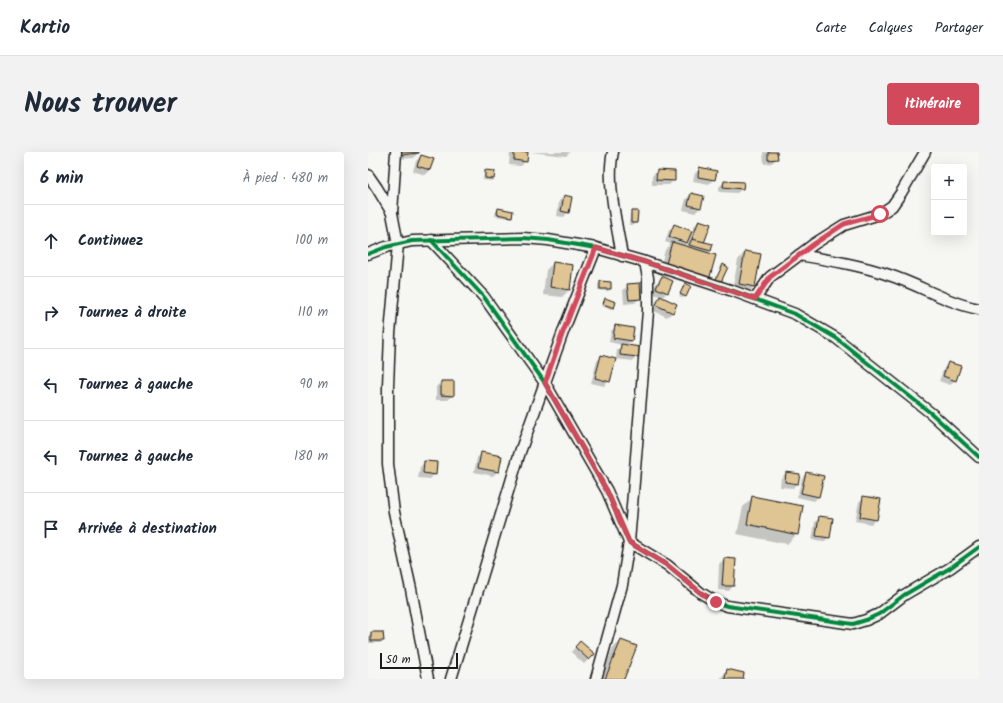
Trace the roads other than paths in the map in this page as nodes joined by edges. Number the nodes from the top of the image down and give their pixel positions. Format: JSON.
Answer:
{"nodes":[{"id":1,"x":396,"y":152,"type":"edge"},
{"id":2,"x":613,"y":152,"type":"edge"},
{"id":3,"x":926,"y":152,"type":"edge"},
{"id":4,"x":368,"y":175,"type":"edge"},
{"id":5,"x":392,"y":213,"type":"junction"},
{"id":6,"x":431,"y":240,"type":"junction"},
{"id":7,"x":398,"y":244,"type":"junction"},
{"id":8,"x":596,"y":248,"type":"junction"},
{"id":9,"x":368,"y":254,"type":"edge"},
{"id":10,"x":799,"y":255,"type":"junction"},
{"id":11,"x":622,"y":256,"type":"junction"},
{"id":12,"x":645,"y":262,"type":"junction"},
{"id":13,"x":755,"y":299,"type":"junction"},
{"id":14,"x":979,"y":309,"type":"edge"},
{"id":15,"x":545,"y":383,"type":"junction"},
{"id":16,"x":979,"y":457,"type":"edge"},
{"id":17,"x":629,"y":542,"type":"junction"},
{"id":18,"x":979,"y":547,"type":"edge"},
{"id":19,"x":428,"y":679,"type":"edge"},
{"id":20,"x":451,"y":679,"type":"edge"},
{"id":21,"x":596,"y":679,"type":"edge"}],
"edges":[{"from":1,"to":5,"type":"street"},
{"from":2,"to":11,"type":"street"},
{"from":3,"to":10,"type":"street"},
{"from":4,"to":5,"type":"street"},
{"from":5,"to":7,"type":"street"},
{"from":6,"to":7,"type":"street"},
{"from":6,"to":8,"type":"street"},
{"from":6,"to":15,"type":"street"},
{"from":7,"to":9,"type":"street"},
{"from":7,"to":19,"type":"street"},
{"from":8,"to":11,"type":"street"},
{"from":8,"to":15,"type":"street"},
{"from":10,"to":13,"type":"street"},
{"from":10,"to":14,"type":"street"},
{"from":11,"to":12,"type":"street"},
{"from":12,"to":13,"type":"street"},
{"from":12,"to":17,"type":"street"},
{"from":13,"to":16,"type":"street"},
{"from":15,"to":17,"type":"street"},
{"from":15,"to":20,"type":"street"},
{"from":17,"to":18,"type":"street"},
{"from":17,"to":21,"type":"street"}]}
